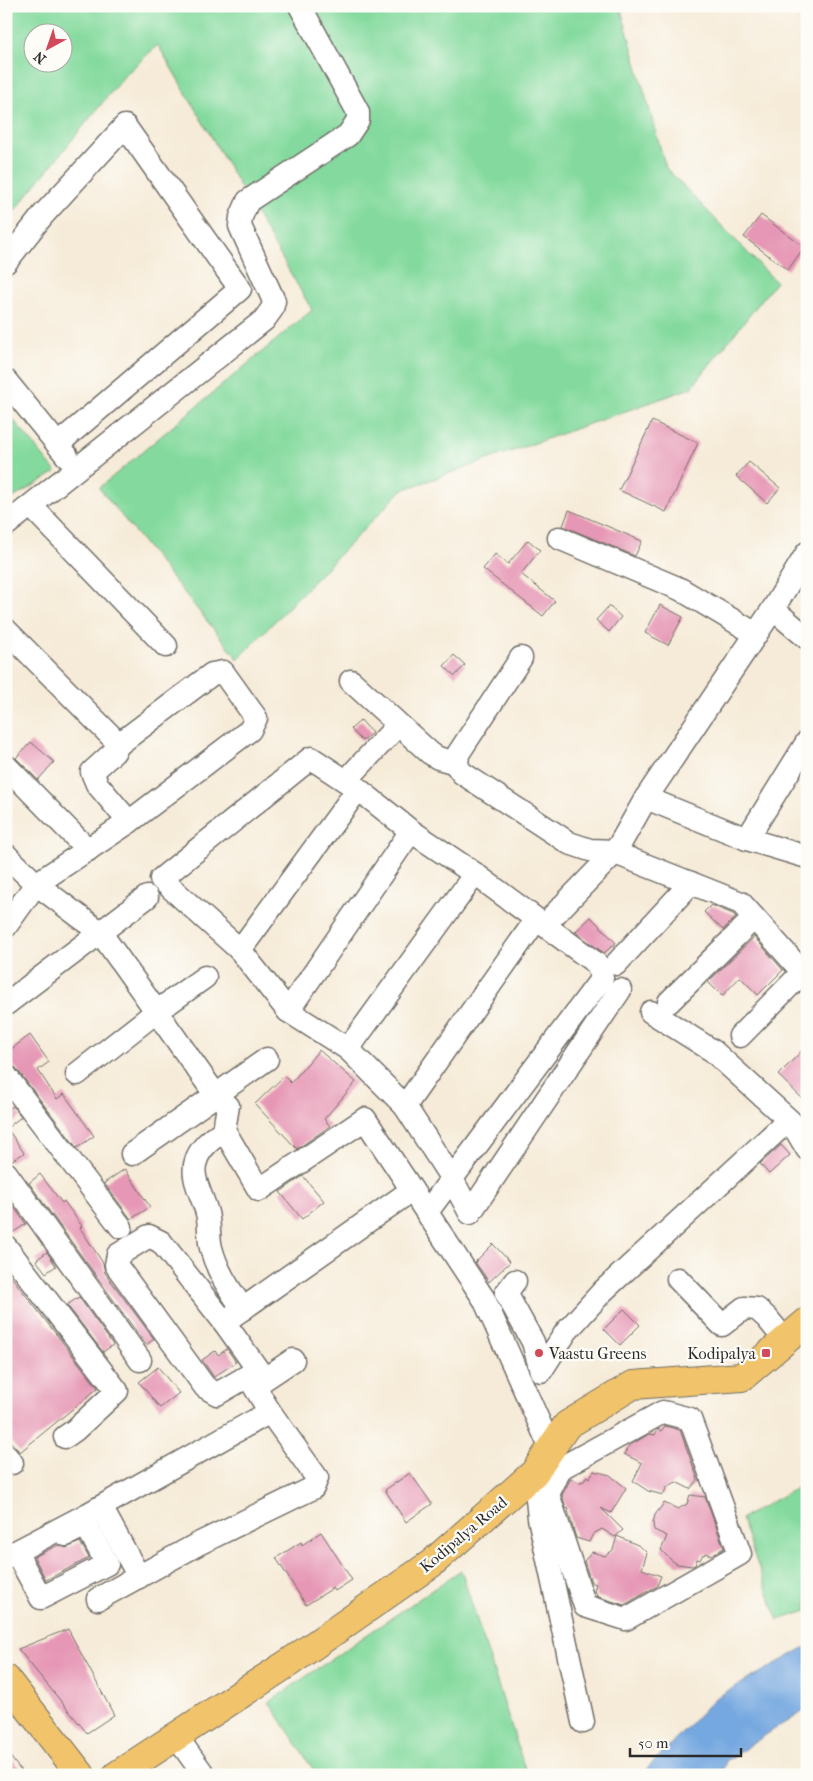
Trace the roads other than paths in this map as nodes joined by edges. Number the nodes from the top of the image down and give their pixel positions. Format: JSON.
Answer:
{"nodes":[{"id":1,"x":300,"y":6,"type":"edge"},
{"id":2,"x":6,"y":262,"type":"edge"},
{"id":3,"x":6,"y":381,"type":"edge"},
{"id":4,"x":58,"y":444,"type":"junction"},
{"id":5,"x":78,"y":468,"type":"junction"},
{"id":6,"x":31,"y":506,"type":"junction"},
{"id":7,"x":6,"y":525,"type":"edge"},
{"id":8,"x":559,"y":538,"type":"dead end"},
{"id":9,"x":807,"y":553,"type":"edge"},
{"id":10,"x":773,"y":609,"type":"junction"},
{"id":11,"x":6,"y":630,"type":"edge"},
{"id":12,"x":756,"y":634,"type":"junction"},
{"id":13,"x":807,"y":638,"type":"edge"},
{"id":14,"x":166,"y":646,"type":"dead end"},
{"id":15,"x":521,"y":658,"type":"dead end"},
{"id":16,"x":351,"y":681,"type":"dead end"},
{"id":17,"x":398,"y":725,"type":"junction"},
{"id":18,"x":807,"y":742,"type":"edge"},
{"id":19,"x":119,"y":744,"type":"junction"},
{"id":20,"x":456,"y":763,"type":"junction"},
{"id":21,"x":6,"y":766,"type":"edge"},
{"id":22,"x":356,"y":780,"type":"junction"},
{"id":23,"x":646,"y":798,"type":"junction"},
{"id":24,"x":129,"y":822,"type":"junction"},
{"id":25,"x":411,"y":831,"type":"junction"},
{"id":26,"x":747,"y":839,"type":"junction"},
{"id":27,"x":88,"y":850,"type":"junction"},
{"id":28,"x":616,"y":851,"type":"junction"},
{"id":29,"x":6,"y":855,"type":"edge"},
{"id":30,"x":807,"y":857,"type":"edge"},
{"id":31,"x":475,"y":874,"type":"junction"},
{"id":32,"x":691,"y":883,"type":"junction"},
{"id":33,"x":36,"y":884,"type":"junction"},
{"id":34,"x":147,"y":897,"type":"dead end"},
{"id":35,"x":545,"y":917,"type":"junction"},
{"id":36,"x":754,"y":918,"type":"junction"},
{"id":37,"x":6,"y":926,"type":"edge"},
{"id":38,"x":100,"y":932,"type":"junction"},
{"id":39,"x":240,"y":950,"type":"junction"},
{"id":40,"x":616,"y":964,"type":"dead end"},
{"id":41,"x":805,"y":975,"type":"edge"},
{"id":42,"x":204,"y":977,"type":"dead end"},
{"id":43,"x":620,"y":990,"type":"dead end"},
{"id":44,"x":6,"y":1004,"type":"edge"},
{"id":45,"x":288,"y":1011,"type":"junction"},
{"id":46,"x":156,"y":1012,"type":"junction"},
{"id":47,"x":740,"y":1036,"type":"dead end"},
{"id":48,"x":348,"y":1049,"type":"junction"},
{"id":49,"x":266,"y":1059,"type":"dead end"},
{"id":50,"x":77,"y":1074,"type":"dead end"},
{"id":51,"x":6,"y":1076,"type":"edge"},
{"id":52,"x":215,"y":1094,"type":"junction"},
{"id":53,"x":405,"y":1106,"type":"junction"},
{"id":54,"x":224,"y":1130,"type":"junction"},
{"id":55,"x":794,"y":1136,"type":"edge"},
{"id":56,"x":132,"y":1154,"type":"dead end"},
{"id":57,"x":6,"y":1173,"type":"edge"},
{"id":58,"x":452,"y":1178,"type":"junction"},
{"id":59,"x":412,"y":1190,"type":"junction"},
{"id":60,"x":427,"y":1212,"type":"junction"},
{"id":61,"x":122,"y":1228,"type":"dead end"},
{"id":62,"x":6,"y":1247,"type":"edge"},
{"id":63,"x":678,"y":1279,"type":"dead end"},
{"id":64,"x":515,"y":1280,"type":"dead end"},
{"id":65,"x":243,"y":1309,"type":"junction"},
{"id":66,"x":224,"y":1322,"type":"junction"},
{"id":67,"x":807,"y":1322,"type":"edge"},
{"id":68,"x":785,"y":1340,"type":"junction"},
{"id":69,"x":140,"y":1360,"type":"dead end"},
{"id":70,"x":293,"y":1360,"type":"dead end"},
{"id":71,"x":538,"y":1360,"type":"junction"},
{"id":72,"x":518,"y":1376,"type":"junction"},
{"id":73,"x":270,"y":1412,"type":"junction"},
{"id":74,"x":65,"y":1437,"type":"dead end"},
{"id":75,"x":551,"y":1449,"type":"junction"},
{"id":76,"x":534,"y":1474,"type":"junction"},
{"id":77,"x":101,"y":1507,"type":"junction"},
{"id":78,"x":14,"y":1556,"type":"edge"},
{"id":79,"x":139,"y":1577,"type":"junction"},
{"id":80,"x":98,"y":1600,"type":"dead end"},
{"id":81,"x":584,"y":1606,"type":"junction"},
{"id":82,"x":560,"y":1612,"type":"junction"},
{"id":83,"x":6,"y":1680,"type":"edge"},
{"id":84,"x":6,"y":1694,"type":"edge"},
{"id":85,"x":584,"y":1722,"type":"dead end"},
{"id":86,"x":176,"y":1736,"type":"junction"},
{"id":87,"x":70,"y":1775,"type":"edge"},
{"id":88,"x":81,"y":1775,"type":"edge"},
{"id":89,"x":117,"y":1775,"type":"edge"},
{"id":90,"x":204,"y":1775,"type":"edge"}],
"edges":[{"from":1,"to":5,"type":"street"},
{"from":2,"to":4,"type":"street"},
{"from":3,"to":4,"type":"street"},
{"from":4,"to":5,"type":"street"},
{"from":5,"to":6,"type":"street"},
{"from":6,"to":7,"type":"street"},
{"from":6,"to":14,"type":"street"},
{"from":8,"to":12,"type":"street"},
{"from":9,"to":10,"type":"street"},
{"from":10,"to":12,"type":"street"},
{"from":10,"to":13,"type":"street"},
{"from":11,"to":19,"type":"street"},
{"from":12,"to":23,"type":"street"},
{"from":15,"to":20,"type":"street"},
{"from":16,"to":17,"type":"street"},
{"from":17,"to":20,"type":"street"},
{"from":17,"to":22,"type":"street"},
{"from":18,"to":26,"type":"street"},
{"from":19,"to":24,"type":"street"},
{"from":19,"to":24,"type":"street"},
{"from":20,"to":28,"type":"street"},
{"from":21,"to":27,"type":"street"},
{"from":22,"to":25,"type":"street"},
{"from":22,"to":39,"type":"street"},
{"from":22,"to":39,"type":"street"},
{"from":23,"to":26,"type":"street"},
{"from":23,"to":28,"type":"street"},
{"from":24,"to":27,"type":"street"},
{"from":25,"to":31,"type":"street"},
{"from":25,"to":45,"type":"street"},
{"from":26,"to":30,"type":"street"},
{"from":27,"to":33,"type":"street"},
{"from":28,"to":32,"type":"street"},
{"from":28,"to":35,"type":"street"},
{"from":29,"to":33,"type":"street"},
{"from":31,"to":35,"type":"street"},
{"from":31,"to":48,"type":"street"},
{"from":32,"to":36,"type":"street"},
{"from":32,"to":40,"type":"street"},
{"from":33,"to":37,"type":"street"},
{"from":33,"to":38,"type":"street"},
{"from":34,"to":38,"type":"street"},
{"from":35,"to":53,"type":"street"},
{"from":35,"to":58,"type":"street"},
{"from":36,"to":41,"type":"street"},
{"from":36,"to":55,"type":"street"},
{"from":38,"to":44,"type":"street"},
{"from":38,"to":46,"type":"street"},
{"from":39,"to":45,"type":"street"},
{"from":41,"to":47,"type":"street"},
{"from":42,"to":46,"type":"street"},
{"from":43,"to":58,"type":"street"},
{"from":45,"to":48,"type":"street"},
{"from":46,"to":50,"type":"street"},
{"from":46,"to":52,"type":"street"},
{"from":48,"to":53,"type":"street"},
{"from":49,"to":52,"type":"street"},
{"from":51,"to":61,"type":"street"},
{"from":52,"to":54,"type":"street"},
{"from":52,"to":56,"type":"street"},
{"from":53,"to":58,"type":"street"},
{"from":54,"to":59,"type":"street"},
{"from":54,"to":65,"type":"street"},
{"from":55,"to":71,"type":"street"},
{"from":57,"to":69,"type":"street"},
{"from":58,"to":60,"type":"street"},
{"from":59,"to":60,"type":"street"},
{"from":59,"to":65,"type":"street"},
{"from":60,"to":72,"type":"street"},
{"from":62,"to":74,"type":"street"},
{"from":63,"to":68,"type":"street"},
{"from":64,"to":71,"type":"street"},
{"from":65,"to":66,"type":"street"},
{"from":66,"to":66,"type":"street"},
{"from":67,"to":68,"type":"main road","name":"Kodipalya Road"},
{"from":68,"to":75,"type":"main road","name":"Kodipalya Road"},
{"from":70,"to":73,"type":"street"},
{"from":71,"to":72,"type":"street"},
{"from":72,"to":75,"type":"street"},
{"from":73,"to":77,"type":"street"},
{"from":73,"to":79,"type":"street"},
{"from":75,"to":76,"type":"main road","name":"Kodipalya Road"},
{"from":76,"to":82,"type":"street"},
{"from":76,"to":86,"type":"main road","name":"Kodipalya Road"},
{"from":77,"to":78,"type":"street"},
{"from":77,"to":79,"type":"street"},
{"from":79,"to":80,"type":"street"},
{"from":81,"to":81,"type":"street"},
{"from":81,"to":82,"type":"street"},
{"from":82,"to":85,"type":"street"},
{"from":83,"to":88,"type":"main road"},
{"from":84,"to":87,"type":"main road"},
{"from":86,"to":89,"type":"main road","name":"Kodipalya Road"},
{"from":86,"to":90,"type":"street"}]}
